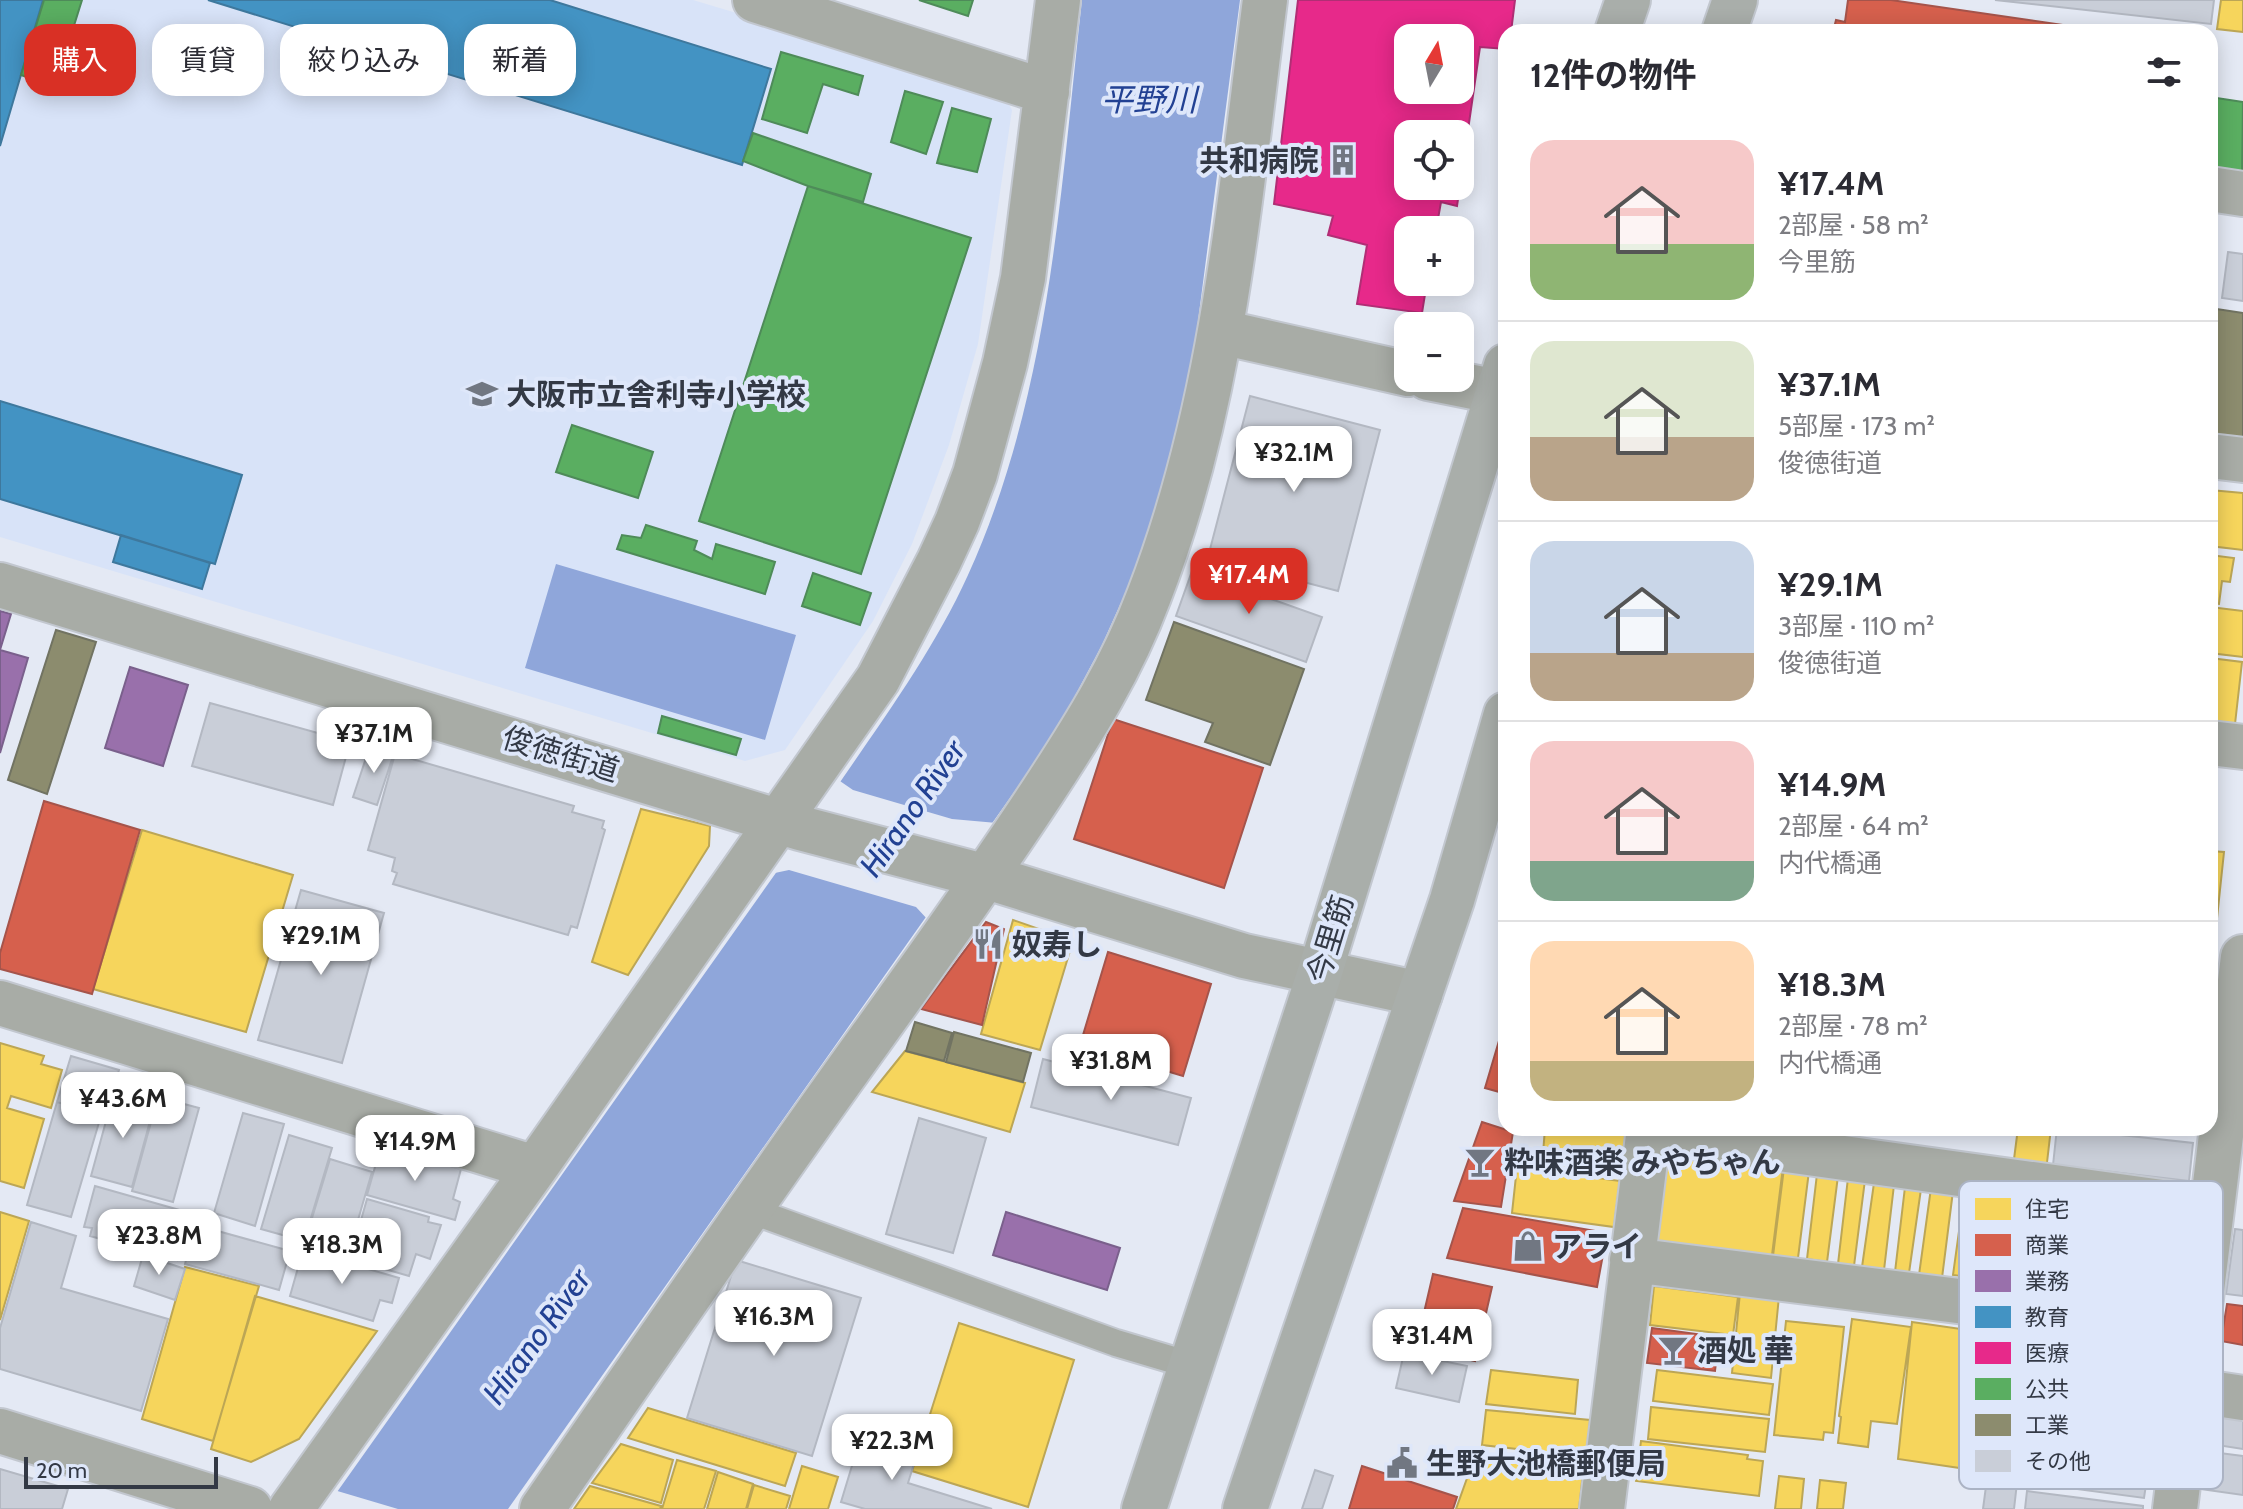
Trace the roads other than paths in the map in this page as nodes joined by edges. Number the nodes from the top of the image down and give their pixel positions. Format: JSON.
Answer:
{"nodes":[{"id":1,"x":755,"y":0,"type":"edge"},
{"id":2,"x":1058,"y":0,"type":"edge"},
{"id":3,"x":1265,"y":0,"type":"edge"},
{"id":4,"x":1628,"y":0,"type":"edge"},
{"id":5,"x":1735,"y":0,"type":"edge"},
{"id":6,"x":1620,"y":24,"type":"edge"},
{"id":7,"x":1727,"y":24,"type":"edge"},
{"id":8,"x":1047,"y":92,"type":"junction"},
{"id":9,"x":2218,"y":190,"type":"edge"},
{"id":10,"x":2243,"y":194,"type":"edge"},
{"id":11,"x":1221,"y":332,"type":"junction"},
{"id":12,"x":1394,"y":371,"type":"edge"},
{"id":13,"x":1474,"y":379,"type":"edge"},
{"id":14,"x":1498,"y":379,"type":"edge"},
{"id":15,"x":1498,"y":392,"type":"edge"},
{"id":16,"x":2218,"y":457,"type":"edge"},
{"id":17,"x":2243,"y":460,"type":"edge"},
{"id":18,"x":0,"y":585,"type":"edge"},
{"id":19,"x":1498,"y":742,"type":"edge"},
{"id":20,"x":2218,"y":744,"type":"edge"},
{"id":21,"x":2243,"y":747,"type":"edge"},
{"id":22,"x":789,"y":824,"type":"junction"},
{"id":23,"x":976,"y":875,"type":"junction"},
{"id":24,"x":2218,"y":949,"type":"edge"},
{"id":25,"x":2243,"y":954,"type":"edge"},
{"id":26,"x":1320,"y":972,"type":"junction"},
{"id":27,"x":1420,"y":994,"type":"junction"},
{"id":28,"x":0,"y":1003,"type":"edge"},
{"id":29,"x":1648,"y":1136,"type":"edge"},
{"id":30,"x":1698,"y":1136,"type":"edge"},
{"id":31,"x":535,"y":1168,"type":"junction"},
{"id":32,"x":2015,"y":1181,"type":"edge"},
{"id":33,"x":2215,"y":1181,"type":"edge"},
{"id":34,"x":747,"y":1209,"type":"junction"},
{"id":35,"x":1632,"y":1260,"type":"junction"},
{"id":36,"x":1959,"y":1301,"type":"edge"},
{"id":37,"x":1190,"y":1365,"type":"junction"},
{"id":38,"x":2223,"y":1395,"type":"edge"},
{"id":39,"x":2243,"y":1398,"type":"edge"},
{"id":40,"x":0,"y":1431,"type":"edge"},
{"id":41,"x":2178,"y":1489,"type":"edge"},
{"id":42,"x":250,"y":1509,"type":"edge"},
{"id":43,"x":291,"y":1509,"type":"edge"},
{"id":44,"x":542,"y":1509,"type":"edge"},
{"id":45,"x":1144,"y":1509,"type":"edge"},
{"id":46,"x":1245,"y":1509,"type":"edge"},
{"id":47,"x":1602,"y":1509,"type":"edge"},
{"id":48,"x":2175,"y":1509,"type":"edge"}],
"edges":[{"from":1,"to":8,"type":"street"},
{"from":2,"to":8,"type":"street"},
{"from":3,"to":11,"type":"street"},
{"from":4,"to":6,"type":"main road"},
{"from":5,"to":7,"type":"main road"},
{"from":8,"to":22,"type":"street"},
{"from":9,"to":10,"type":"street"},
{"from":11,"to":12,"type":"street"},
{"from":11,"to":23,"type":"street"},
{"from":13,"to":14,"type":"street"},
{"from":15,"to":26,"type":"main road","name":"今里筋"},
{"from":16,"to":17,"type":"street"},
{"from":18,"to":22,"type":"street","name":"俊徳街道"},
{"from":19,"to":27,"type":"main road"},
{"from":20,"to":21,"type":"street"},
{"from":22,"to":23,"type":"street","name":"俊徳街道"},
{"from":22,"to":31,"type":"street"},
{"from":23,"to":26,"type":"street","name":"俊徳街道"},
{"from":23,"to":34,"type":"street"},
{"from":24,"to":25,"type":"street"},
{"from":25,"to":33,"type":"street"},
{"from":26,"to":27,"type":"street","name":"俊徳街道"},
{"from":26,"to":37,"type":"main road","name":"今里筋"},
{"from":27,"to":46,"type":"main road"},
{"from":28,"to":31,"type":"street"},
{"from":29,"to":35,"type":"street"},
{"from":30,"to":32,"type":"street"},
{"from":31,"to":43,"type":"street"},
{"from":34,"to":37,"type":"lane"},
{"from":34,"to":44,"type":"street"},
{"from":35,"to":36,"type":"street"},
{"from":35,"to":47,"type":"street"},
{"from":37,"to":45,"type":"main road","name":"今里筋"},
{"from":38,"to":39,"type":"street"},
{"from":40,"to":42,"type":"street"},
{"from":41,"to":48,"type":"street"}]}
